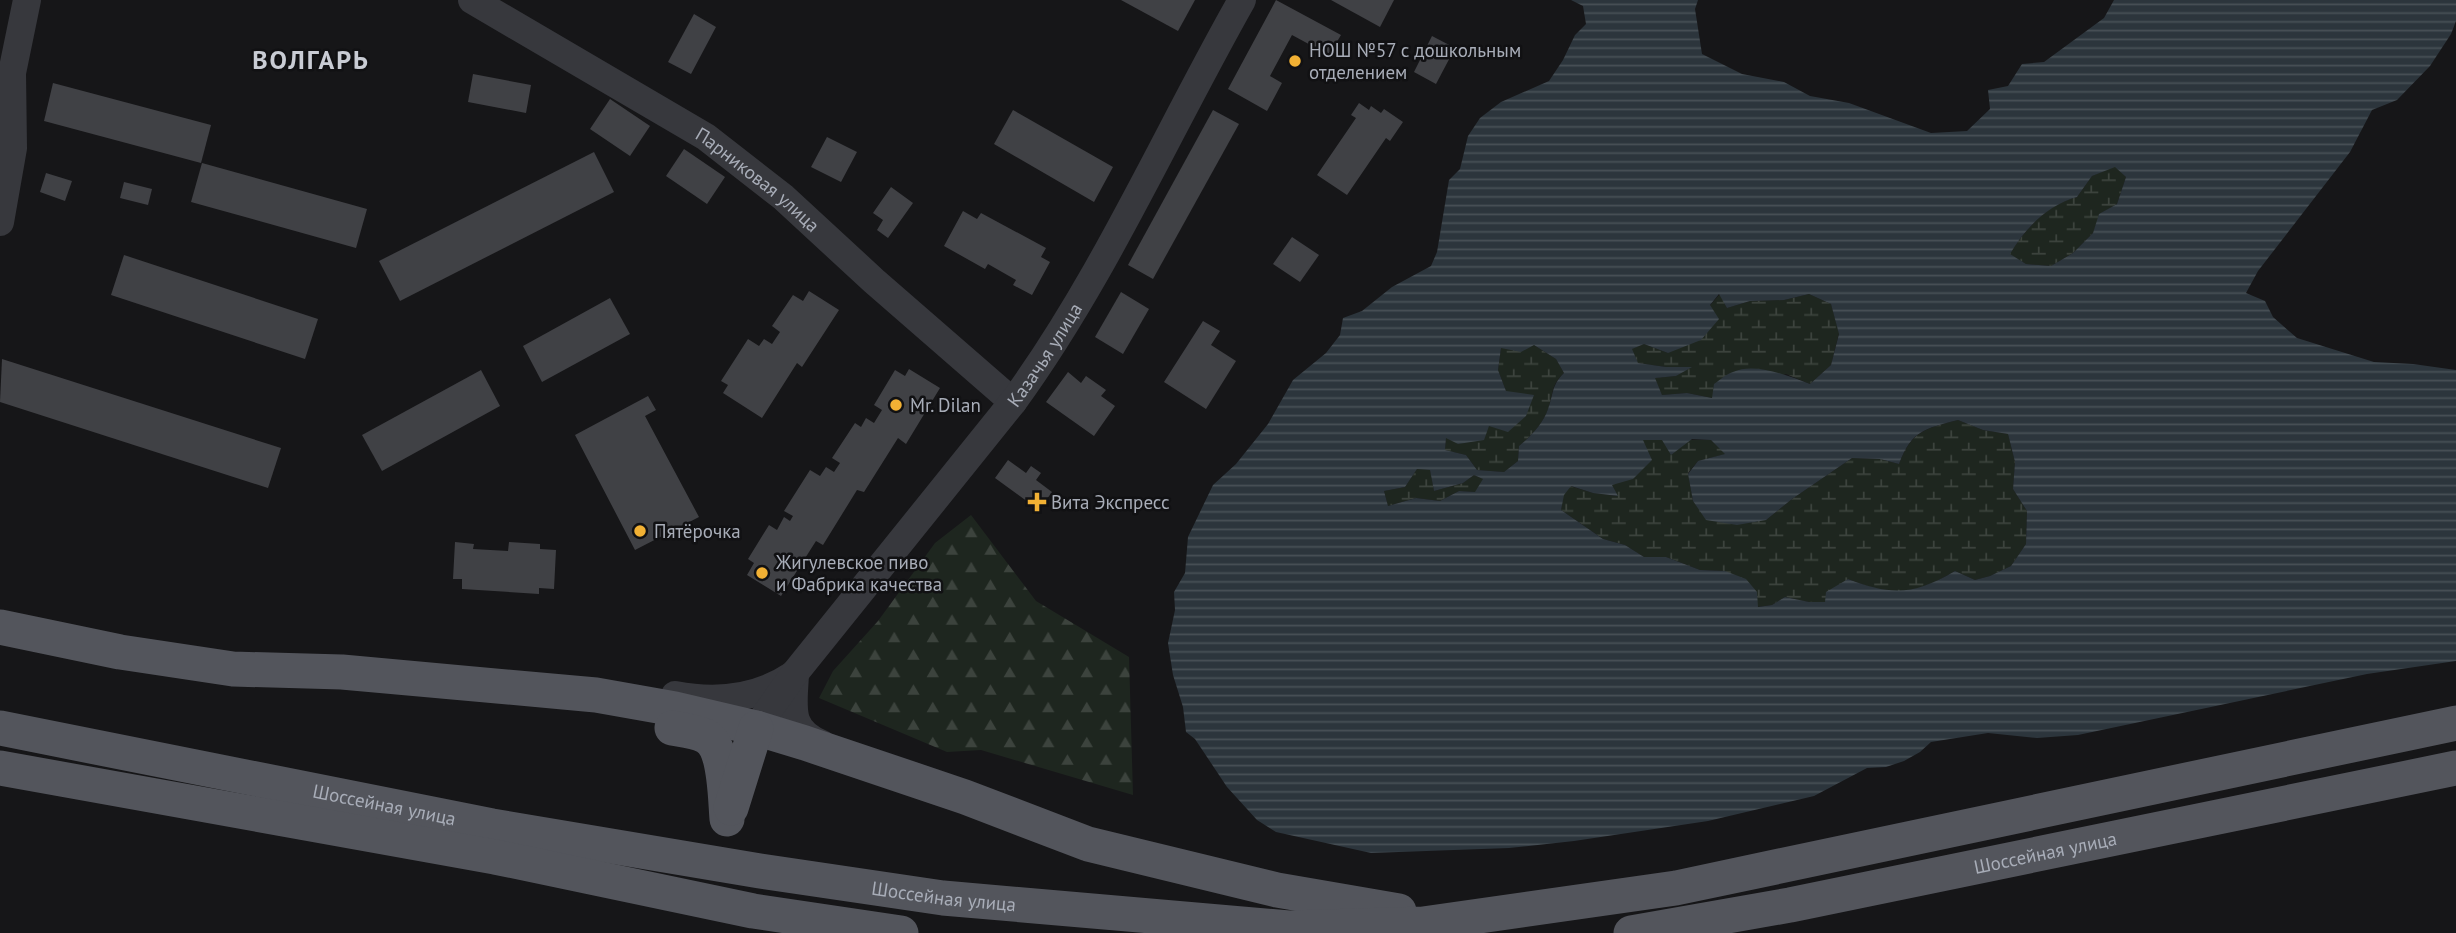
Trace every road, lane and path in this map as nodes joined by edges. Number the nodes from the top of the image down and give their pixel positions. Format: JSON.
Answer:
{"nodes":[{"id":1,"x":27,"y":0,"type":"edge"},
{"id":2,"x":472,"y":0,"type":"edge"},
{"id":3,"x":1242,"y":0,"type":"edge"},
{"id":4,"x":1,"y":211,"type":"edge"},
{"id":5,"x":1013,"y":402,"type":"junction"},
{"id":6,"x":0,"y":627,"type":"edge"},
{"id":7,"x":795,"y":673,"type":"junction"},
{"id":8,"x":533,"y":690,"type":"junction"},
{"id":9,"x":613,"y":698,"type":"junction"},
{"id":10,"x":2456,"y":723,"type":"edge"},
{"id":11,"x":0,"y":728,"type":"edge"},
{"id":12,"x":757,"y":728,"type":"junction"},
{"id":13,"x":0,"y":768,"type":"edge"},
{"id":14,"x":2456,"y":768,"type":"edge"},
{"id":15,"x":965,"y":797,"type":"junction"},
{"id":16,"x":727,"y":819,"type":"junction"},
{"id":17,"x":718,"y":864,"type":"junction"},
{"id":18,"x":711,"y":903,"type":"junction"},
{"id":19,"x":1423,"y":924,"type":"junction"},
{"id":20,"x":901,"y":933,"type":"edge"},
{"id":21,"x":1631,"y":933,"type":"edge"}],
"edges":[{"from":1,"to":4,"type":"street"},
{"from":2,"to":5,"type":"street","name":"Парниковая улица"},
{"from":3,"to":5,"type":"street","name":"Казачья улица"},
{"from":5,"to":7,"type":"street","name":"Казачья улица"},
{"from":6,"to":8,"type":"main road"},
{"from":7,"to":9,"type":"street","name":"Казачья улица"},
{"from":7,"to":12,"type":"street","name":"Казачья улица"},
{"from":7,"to":15,"type":"street"},
{"from":8,"to":9,"type":"main road"},
{"from":8,"to":16,"type":"main road"},
{"from":9,"to":12,"type":"main road"},
{"from":10,"to":19,"type":"main road","name":"Шоссейная улица"},
{"from":11,"to":17,"type":"main road","name":"Шоссейная улица"},
{"from":12,"to":15,"type":"main road"},
{"from":12,"to":16,"type":"main road","name":"Казачья улица"},
{"from":13,"to":18,"type":"main road","name":"Шоссейная улица"},
{"from":14,"to":21,"type":"main road","name":"Шоссейная улица"},
{"from":15,"to":19,"type":"main road"},
{"from":16,"to":17,"type":"main road","name":"Казачья улица"},
{"from":17,"to":18,"type":"main road","name":"Казачья улица"},
{"from":17,"to":19,"type":"main road","name":"Шоссейная улица"},
{"from":18,"to":20,"type":"main road","name":"Шоссейная улица"}]}
